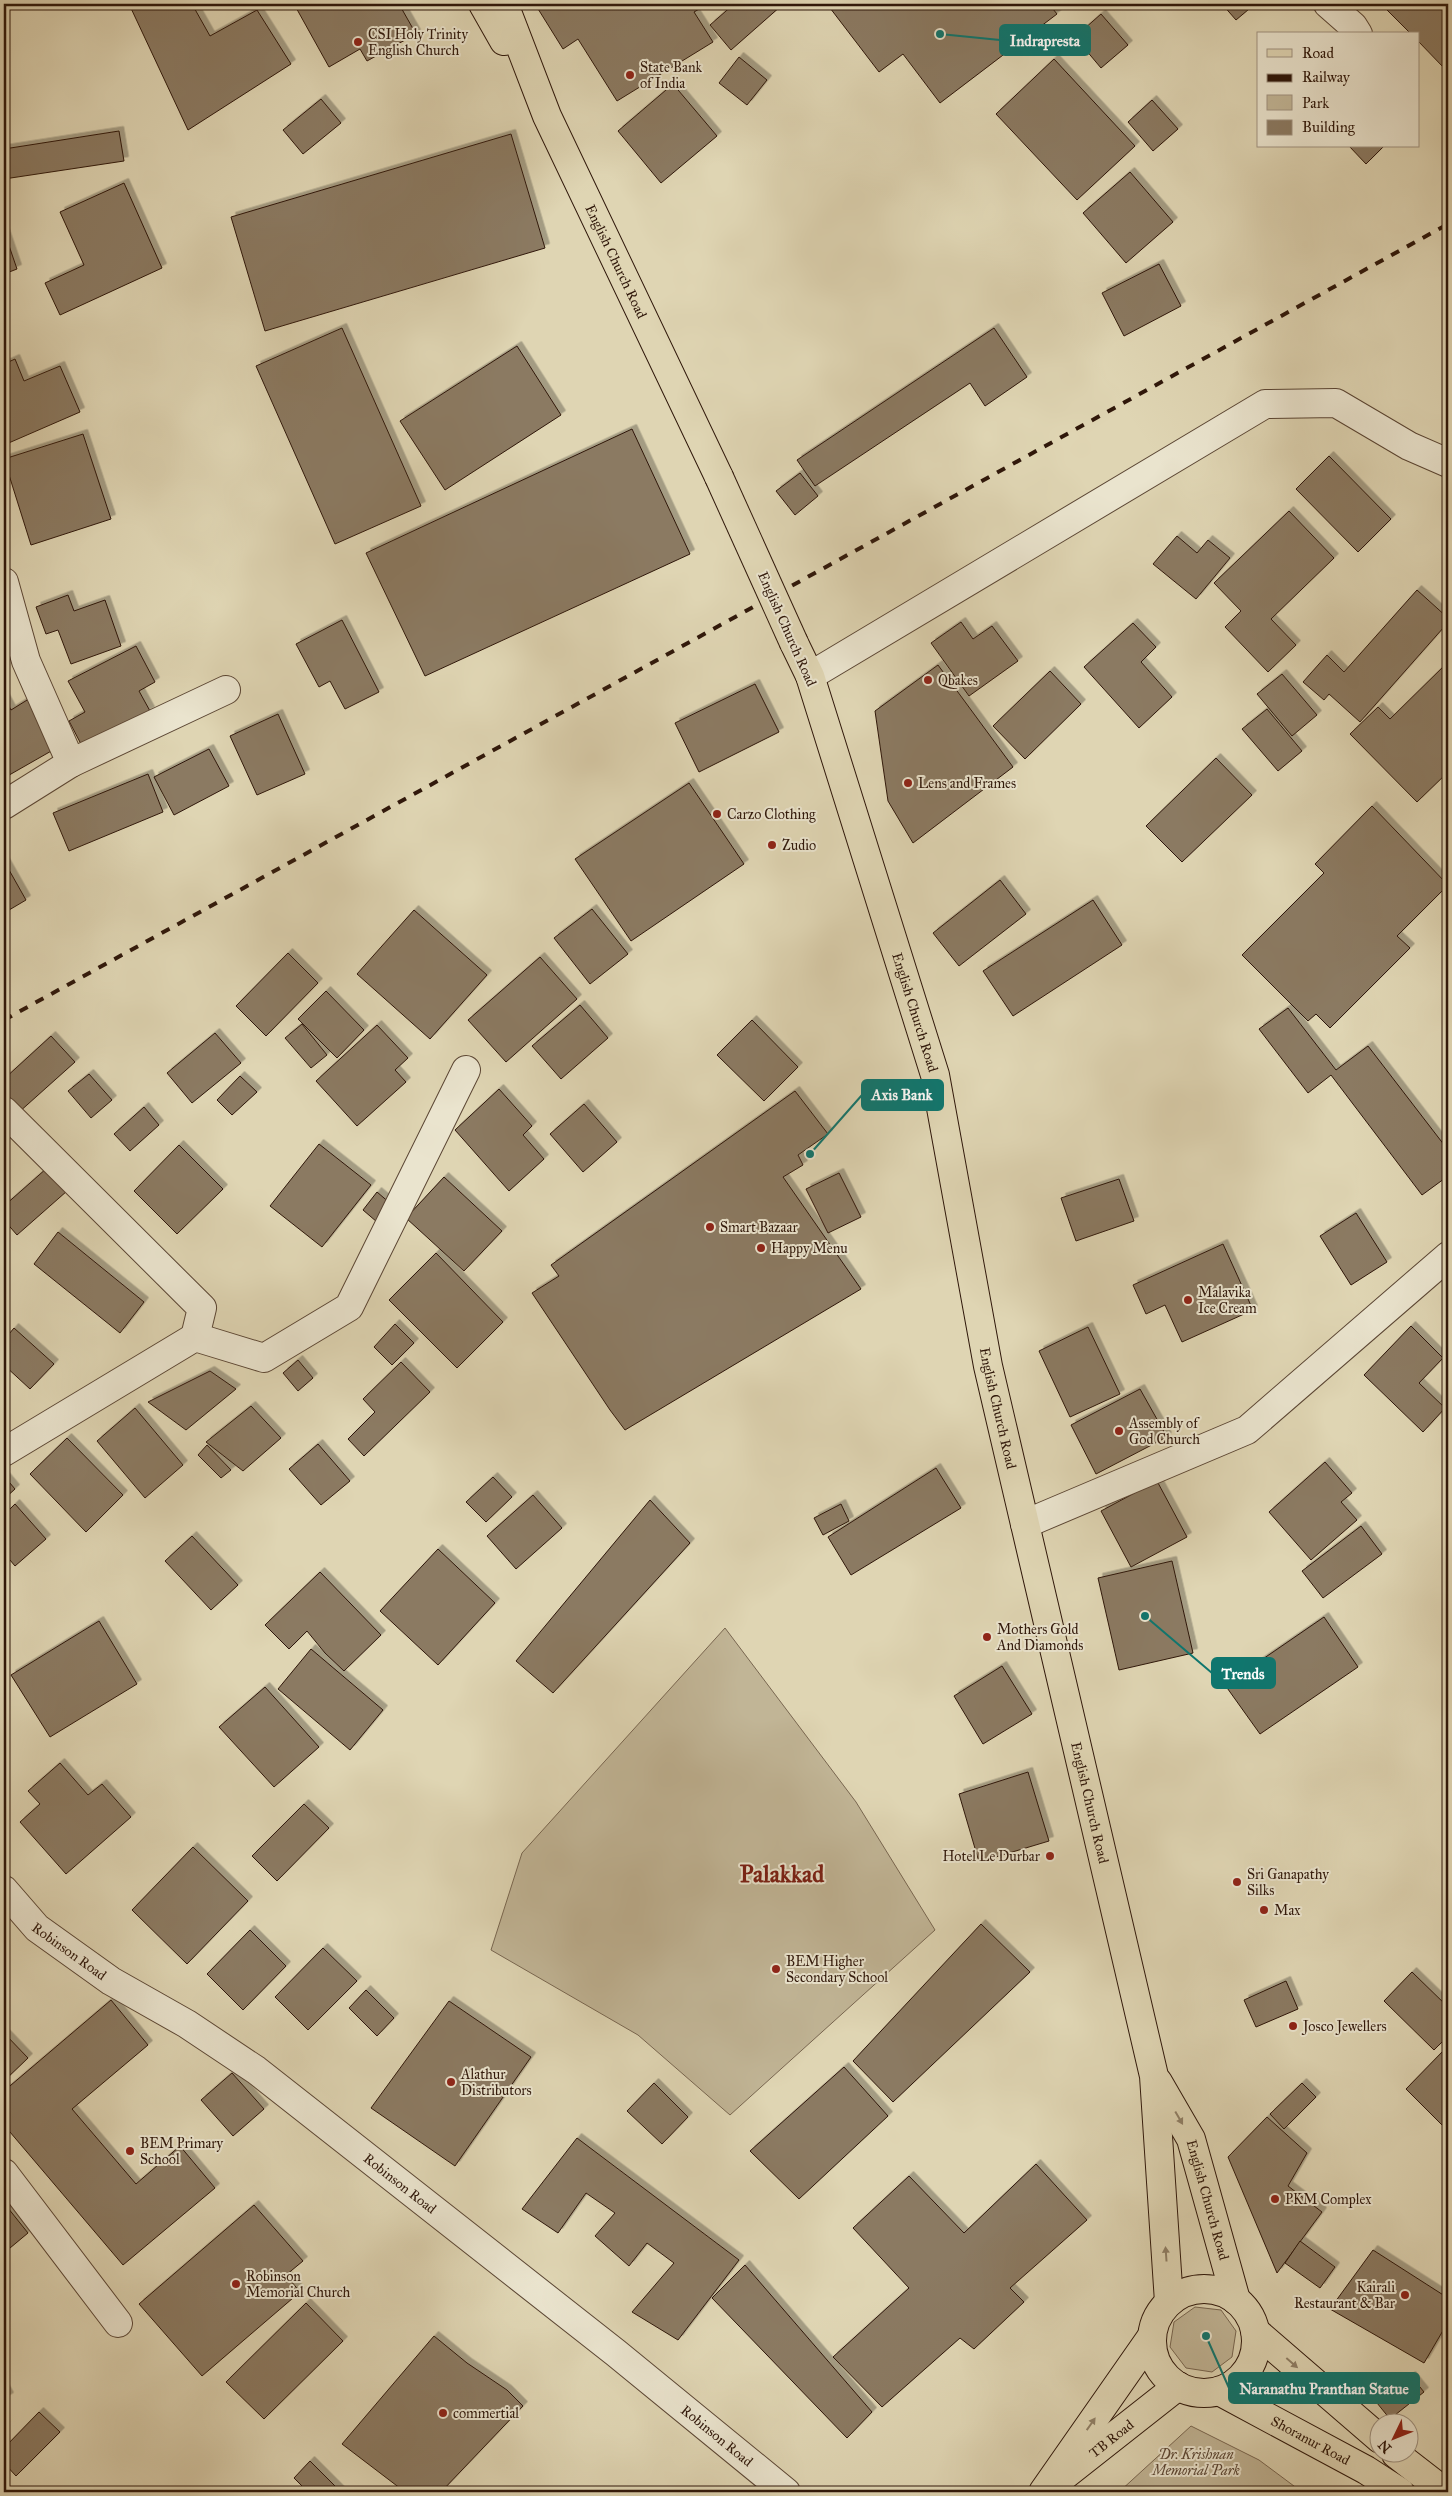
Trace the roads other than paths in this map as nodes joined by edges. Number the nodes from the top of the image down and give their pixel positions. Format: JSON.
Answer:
{"nodes":[{"id":1,"x":483,"y":4,"type":"edge"},
{"id":2,"x":504,"y":4,"type":"edge"},
{"id":3,"x":1328,"y":4,"type":"edge"},
{"id":4,"x":1357,"y":32,"type":"edge"},
{"id":5,"x":547,"y":116,"type":"junction"},
{"id":6,"x":1448,"y":463,"type":"edge"},
{"id":7,"x":4,"y":582,"type":"edge"},
{"id":8,"x":810,"y":676,"type":"junction"},
{"id":9,"x":226,"y":690,"type":"dead end"},
{"id":10,"x":70,"y":763,"type":"junction"},
{"id":11,"x":4,"y":805,"type":"edge"},
{"id":12,"x":466,"y":1070,"type":"dead end"},
{"id":13,"x":4,"y":1112,"type":"edge"},
{"id":14,"x":1448,"y":1256,"type":"edge"},
{"id":15,"x":195,"y":1337,"type":"junction"},
{"id":16,"x":4,"y":1452,"type":"edge"},
{"id":17,"x":1025,"y":1524,"type":"junction"},
{"id":18,"x":4,"y":1890,"type":"edge"},
{"id":19,"x":1154,"y":2076,"type":"junction"},
{"id":20,"x":4,"y":2174,"type":"edge"},
{"id":21,"x":1236,"y":2300,"type":"junction"},
{"id":22,"x":1169,"y":2302,"type":"junction"},
{"id":23,"x":118,"y":2323,"type":"dead end"},
{"id":24,"x":1255,"y":2331,"type":"junction"},
{"id":25,"x":1152,"y":2336,"type":"junction"},
{"id":26,"x":1178,"y":2386,"type":"junction"},
{"id":27,"x":1219,"y":2391,"type":"junction"},
{"id":28,"x":1370,"y":2430,"type":"edge"},
{"id":29,"x":1409,"y":2464,"type":"edge"},
{"id":30,"x":786,"y":2492,"type":"edge"},
{"id":31,"x":1043,"y":2492,"type":"edge"},
{"id":32,"x":1400,"y":2492,"type":"edge"},
{"id":33,"x":1445,"y":2492,"type":"edge"}],
"edges":[{"from":1,"to":5,"type":"main road","name":"English Church Road"},
{"from":2,"to":5,"type":"main road","name":"English Church Road"},
{"from":3,"to":4,"type":"street"},
{"from":5,"to":8,"type":"main road","name":"English Church Road","bridge":true},
{"from":6,"to":8,"type":"street"},
{"from":7,"to":10,"type":"street"},
{"from":8,"to":17,"type":"main road","name":"English Church Road"},
{"from":9,"to":10,"type":"street"},
{"from":10,"to":11,"type":"street"},
{"from":12,"to":15,"type":"street"},
{"from":13,"to":15,"type":"street"},
{"from":14,"to":17,"type":"street"},
{"from":15,"to":16,"type":"street"},
{"from":17,"to":19,"type":"main road","name":"English Church Road"},
{"from":18,"to":30,"type":"street","name":"Robinson Road"},
{"from":19,"to":21,"type":"main road","name":"English Church Road","one_way":true},
{"from":22,"to":19,"type":"main road","name":"English Church Road","one_way":true},
{"from":20,"to":23,"type":"street"},
{"from":21,"to":22,"type":"main road"},
{"from":21,"to":24,"type":"main road"},
{"from":22,"to":25,"type":"main road"},
{"from":24,"to":27,"type":"main road"},
{"from":24,"to":28,"type":"main road","one_way":true},
{"from":25,"to":26,"type":"main road"},
{"from":31,"to":25,"type":"main road","one_way":true},
{"from":26,"to":27,"type":"main road","name":"Shoranur Road"},
{"from":26,"to":31,"type":"main road","name":"TB Road"},
{"from":27,"to":32,"type":"main road","name":"Shoranur Road"},
{"from":29,"to":33,"type":"main road"}]}
